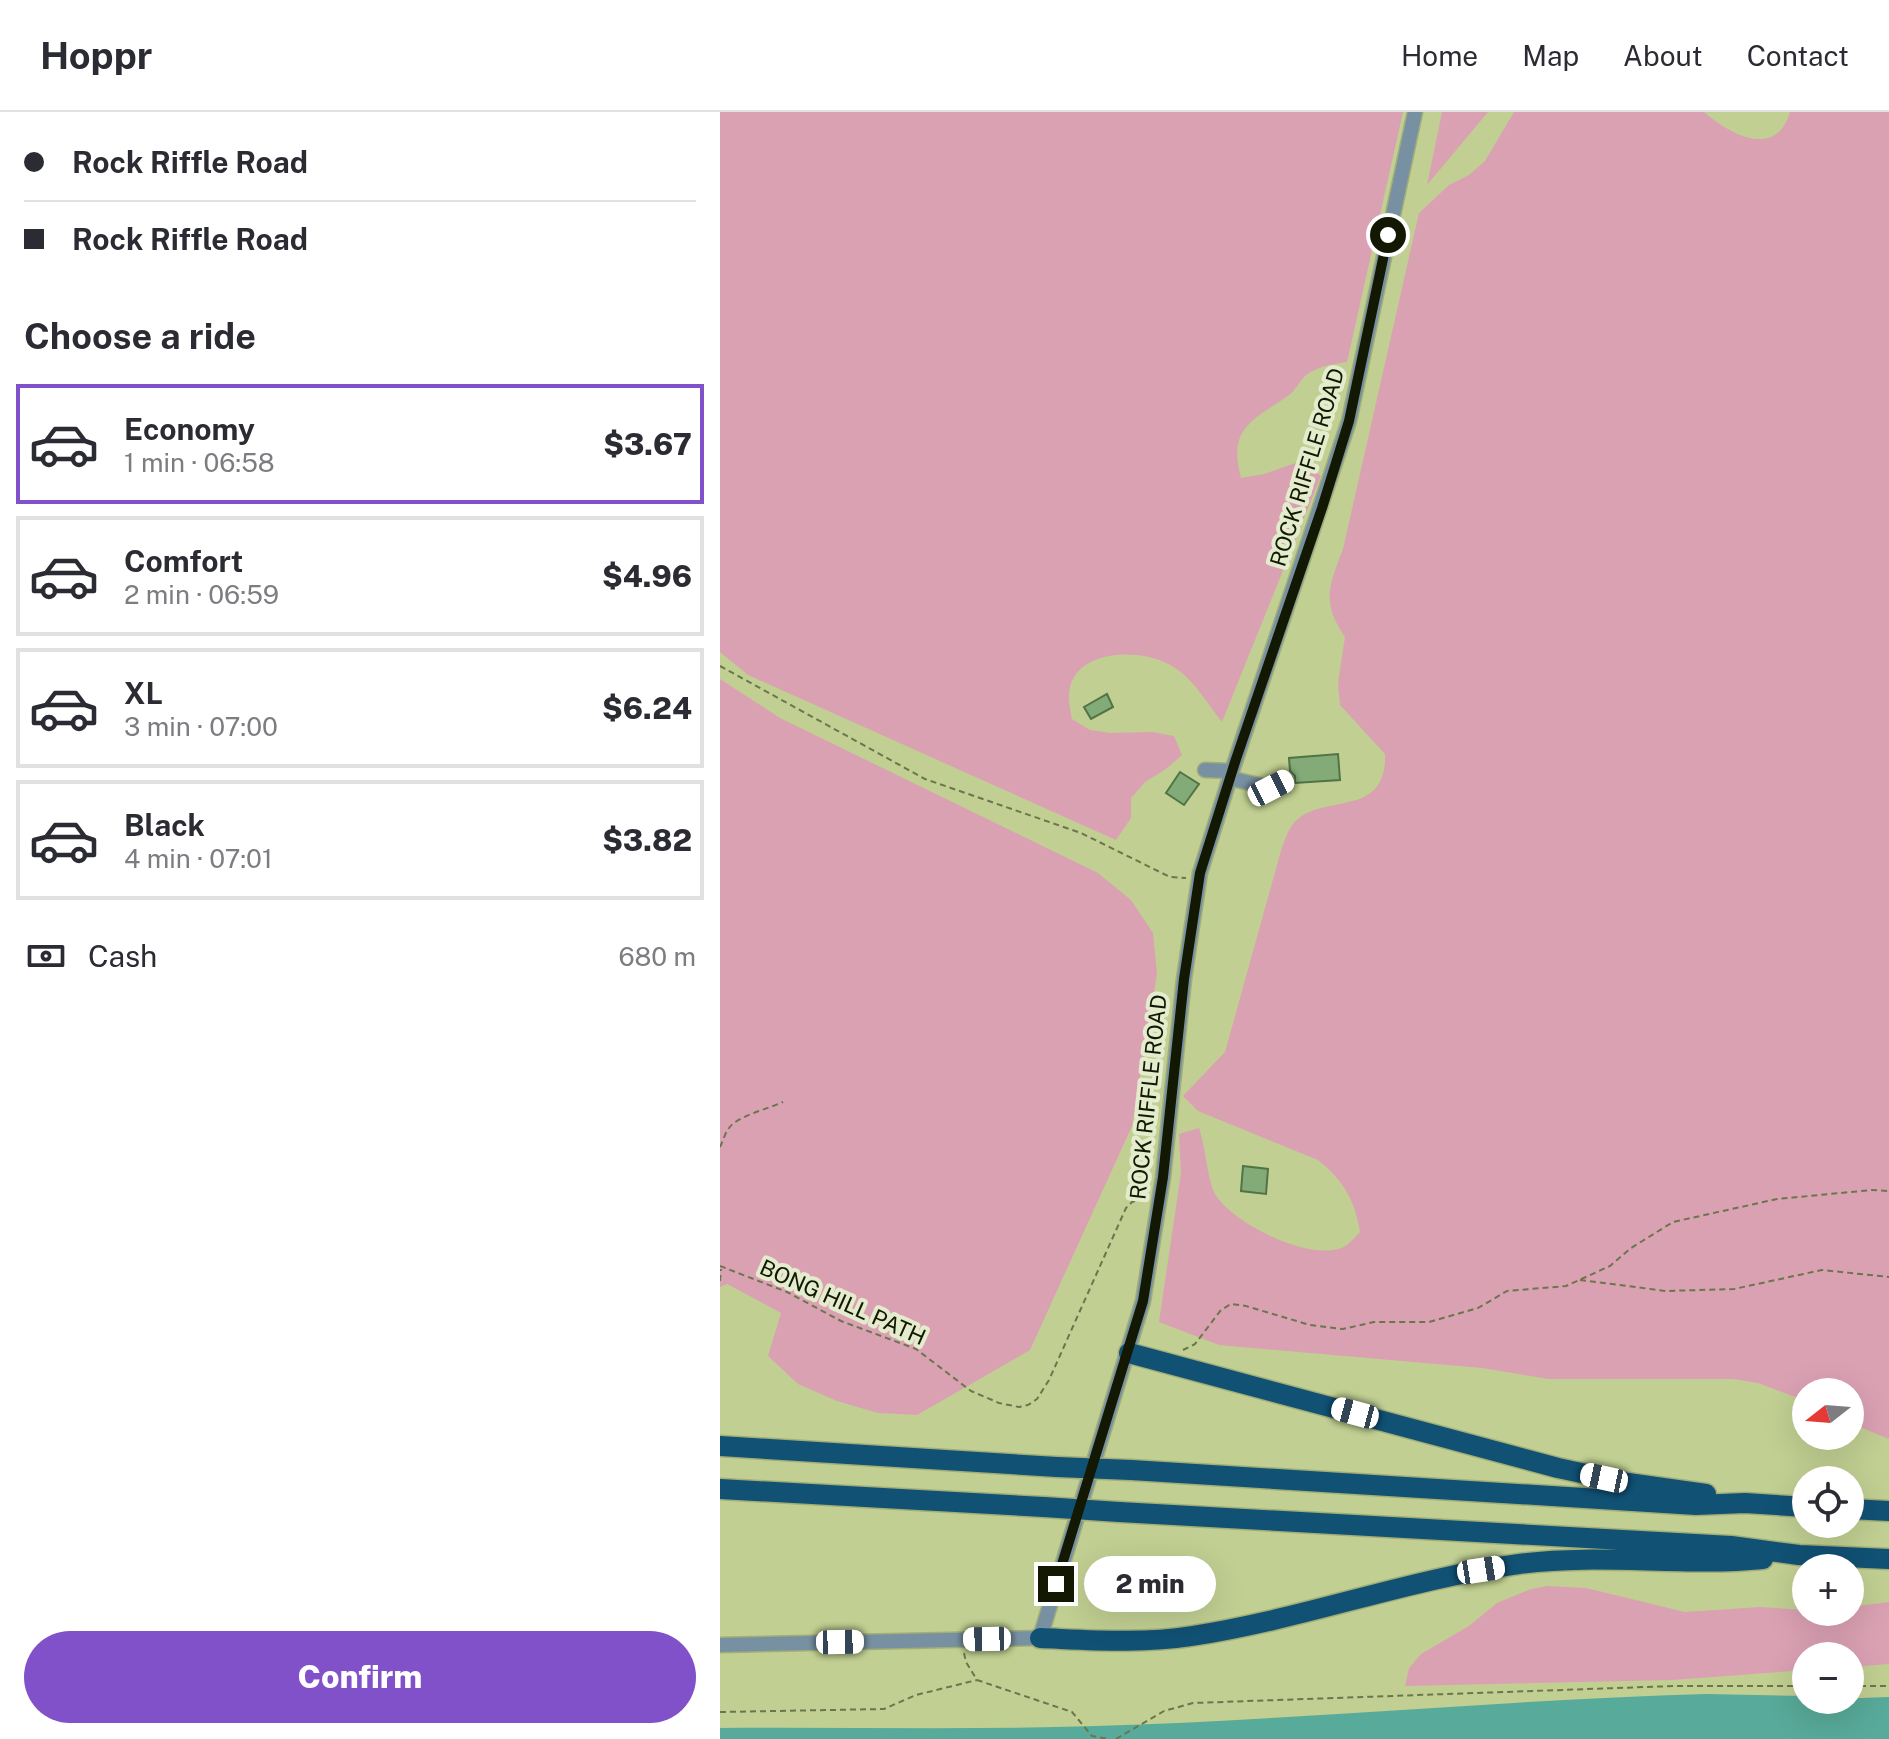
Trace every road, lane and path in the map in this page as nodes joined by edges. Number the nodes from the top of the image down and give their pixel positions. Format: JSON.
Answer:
{"nodes":[{"id":1,"x":1415,"y":112,"type":"edge"},
{"id":2,"x":720,"y":666,"type":"edge"},
{"id":3,"x":1205,"y":770,"type":"dead end"},
{"id":4,"x":1230,"y":775,"type":"junction"},
{"id":5,"x":1286,"y":780,"type":"dead end"},
{"id":6,"x":1199,"y":879,"type":"junction"},
{"id":7,"x":783,"y":1102,"type":"dead end"},
{"id":8,"x":720,"y":1147,"type":"edge"},
{"id":9,"x":1889,"y":1191,"type":"edge"},
{"id":10,"x":1149,"y":1197,"type":"dead end"},
{"id":11,"x":721,"y":1266,"type":"edge"},
{"id":12,"x":1889,"y":1277,"type":"edge"},
{"id":13,"x":1579,"y":1280,"type":"junction"},
{"id":14,"x":720,"y":1281,"type":"edge"},
{"id":15,"x":1179,"y":1351,"type":"dead end"},
{"id":16,"x":1129,"y":1353,"type":"junction"},
{"id":17,"x":720,"y":1446,"type":"edge"},
{"id":18,"x":720,"y":1489,"type":"edge"},
{"id":19,"x":1745,"y":1503,"type":"junction"},
{"id":20,"x":1792,"y":1506,"type":"edge"},
{"id":21,"x":1864,"y":1510,"type":"edge"},
{"id":22,"x":1889,"y":1511,"type":"edge"},
{"id":23,"x":1792,"y":1554,"type":"edge"},
{"id":24,"x":1792,"y":1556,"type":"edge"},
{"id":25,"x":1864,"y":1558,"type":"edge"},
{"id":26,"x":1889,"y":1559,"type":"edge"},
{"id":27,"x":1040,"y":1638,"type":"junction"},
{"id":28,"x":961,"y":1640,"type":"junction"},
{"id":29,"x":720,"y":1645,"type":"edge"},
{"id":30,"x":977,"y":1680,"type":"junction"},
{"id":31,"x":1792,"y":1686,"type":"edge"},
{"id":32,"x":1864,"y":1686,"type":"edge"},
{"id":33,"x":1889,"y":1686,"type":"edge"},
{"id":34,"x":720,"y":1712,"type":"edge"},
{"id":35,"x":1109,"y":1739,"type":"edge"},
{"id":36,"x":1116,"y":1739,"type":"edge"}],
"edges":[{"from":1,"to":4,"type":"street","name":"ROCK RIFFLE ROAD"},
{"from":2,"to":6,"type":"path"},
{"from":3,"to":4,"type":"street"},
{"from":4,"to":5,"type":"street"},
{"from":4,"to":6,"type":"street","name":"ROCK RIFFLE ROAD"},
{"from":6,"to":16,"type":"street","name":"ROCK RIFFLE ROAD"},
{"from":7,"to":8,"type":"path"},
{"from":9,"to":13,"type":"path"},
{"from":10,"to":11,"type":"path","name":"BONG HILL PATH"},
{"from":11,"to":14,"type":"path"},
{"from":12,"to":13,"type":"path"},
{"from":13,"to":15,"type":"path"},
{"from":16,"to":19,"type":"highway"},
{"from":16,"to":27,"type":"street","name":"ROCK RIFFLE ROAD"},
{"from":17,"to":19,"type":"highway","bridge":true},
{"from":18,"to":23,"type":"highway","bridge":true},
{"from":19,"to":20,"type":"highway"},
{"from":21,"to":22,"type":"highway"},
{"from":24,"to":27,"type":"highway"},
{"from":25,"to":26,"type":"highway"},
{"from":27,"to":28,"type":"street"},
{"from":28,"to":29,"type":"street"},
{"from":28,"to":30,"type":"path"},
{"from":30,"to":34,"type":"path"},
{"from":30,"to":35,"type":"path"},
{"from":31,"to":36,"type":"path"},
{"from":32,"to":33,"type":"path"}]}
